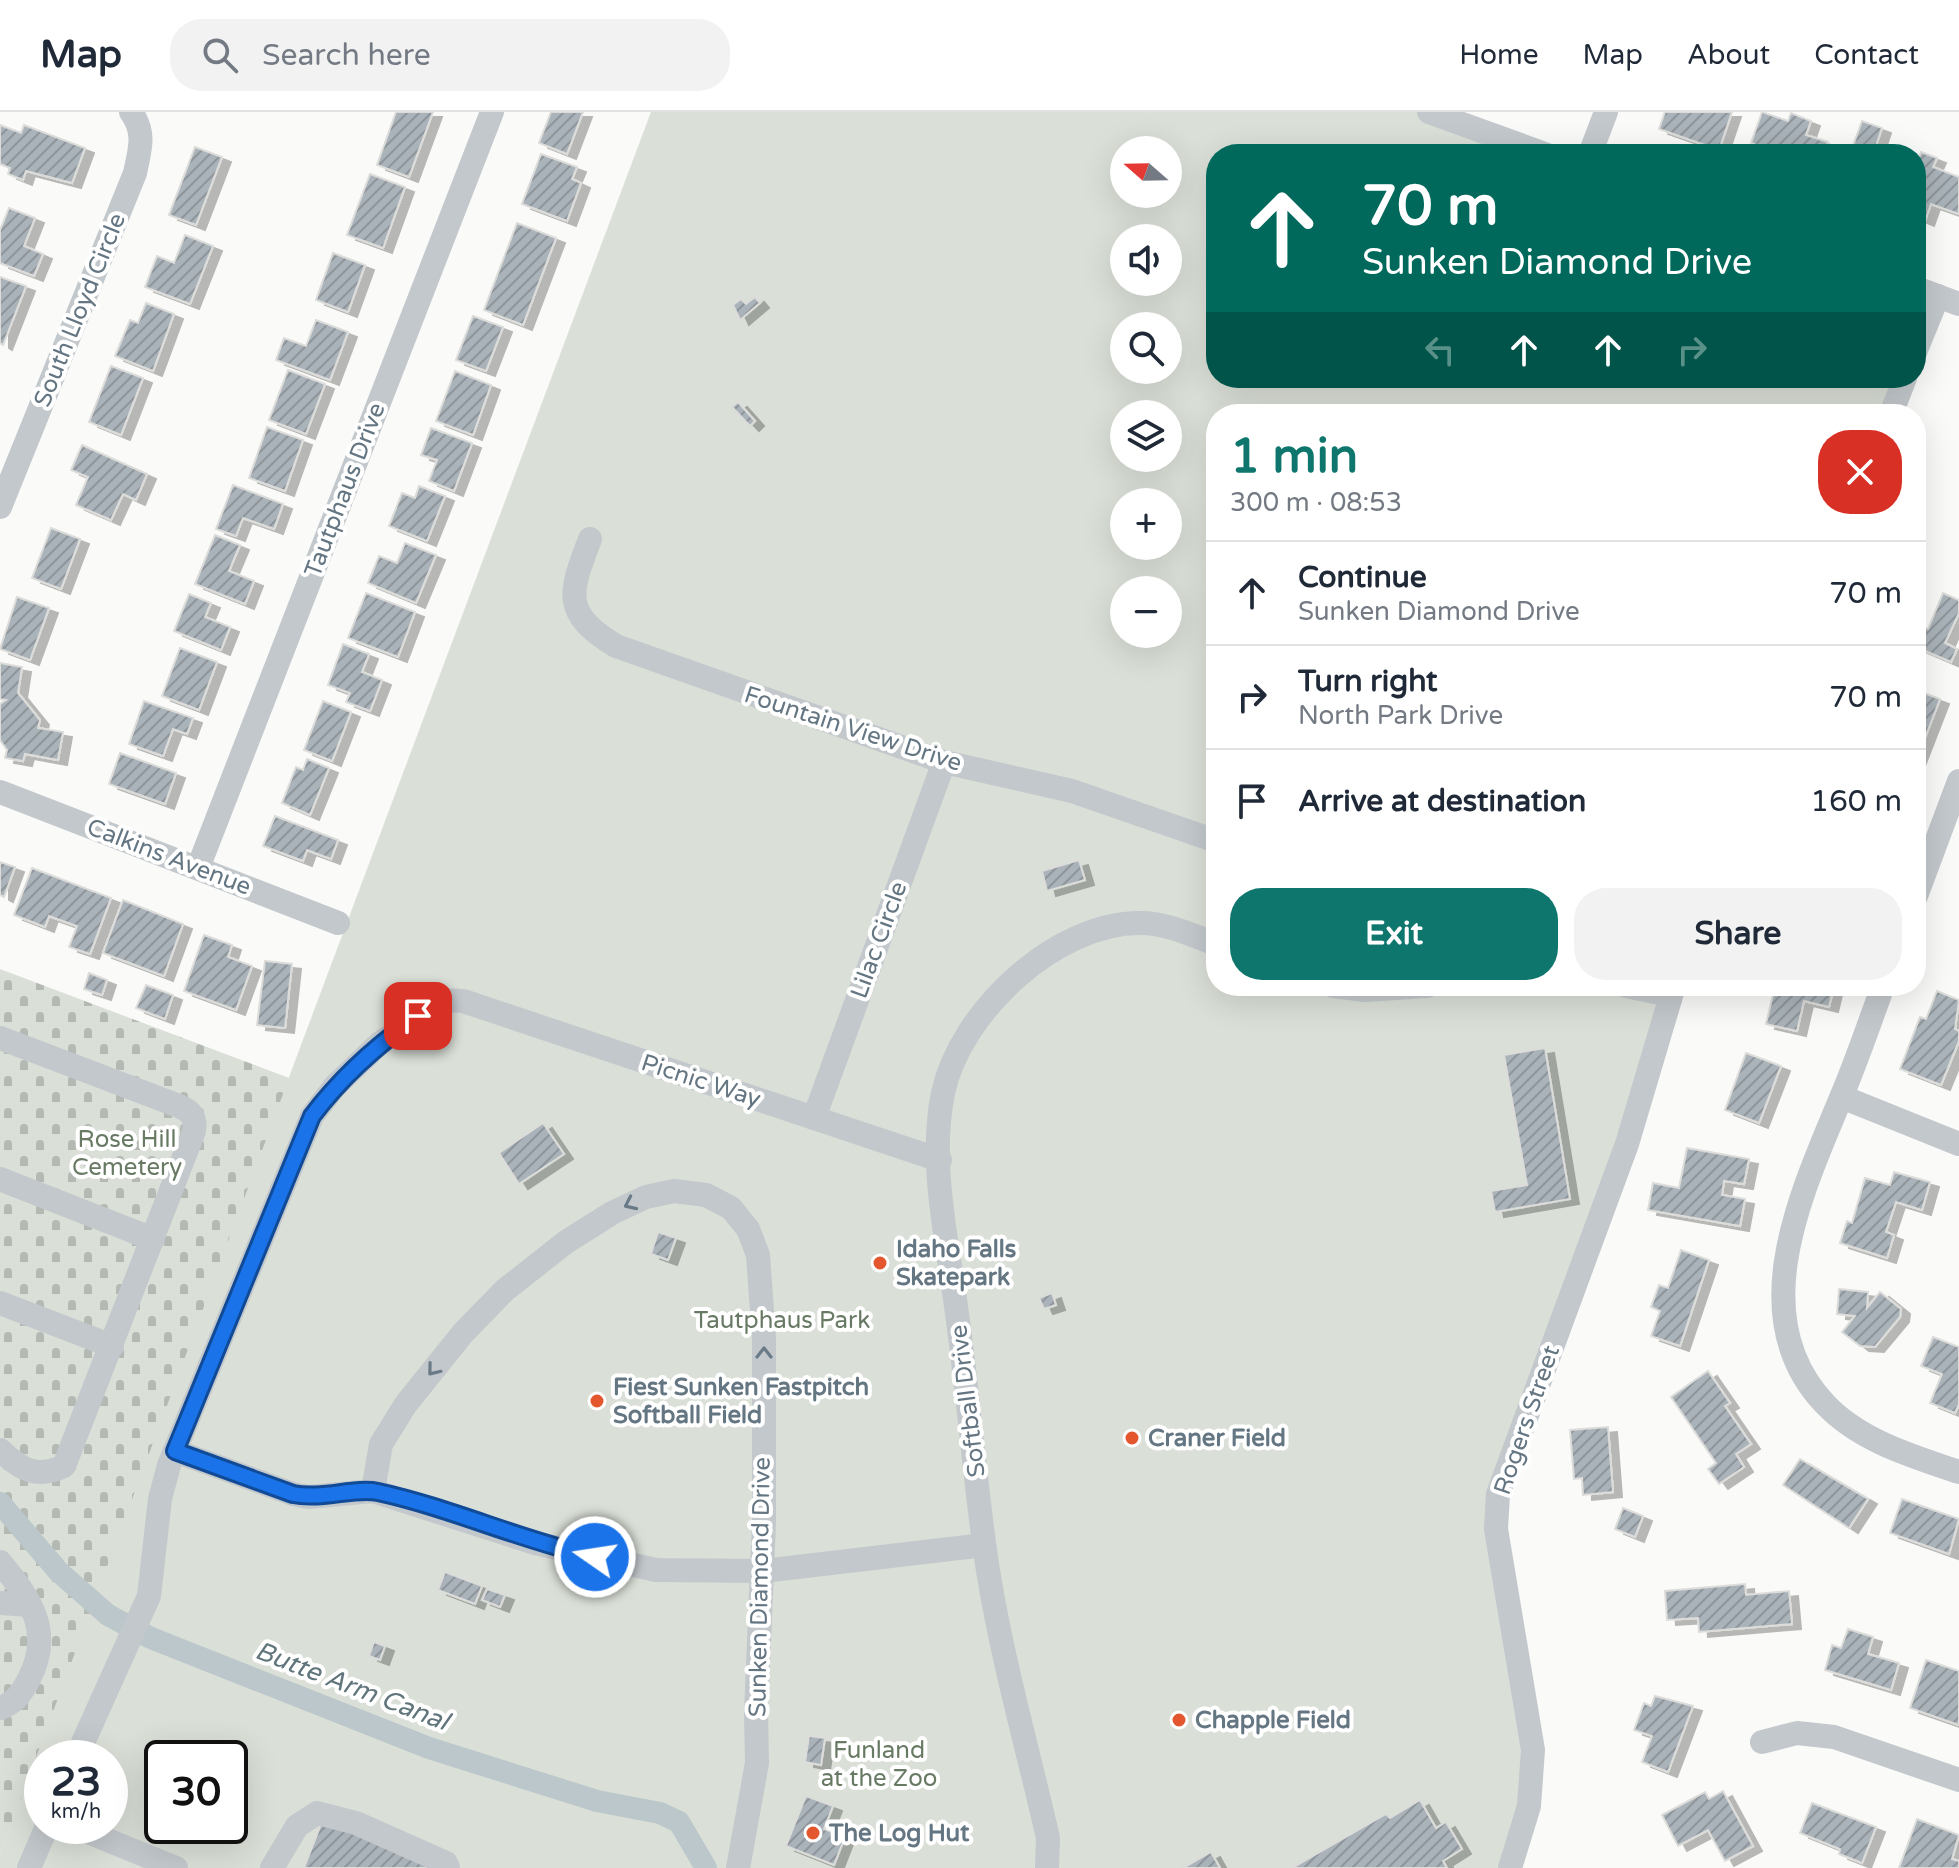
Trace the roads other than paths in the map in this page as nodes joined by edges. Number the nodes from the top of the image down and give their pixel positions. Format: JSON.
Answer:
{"nodes":[{"id":1,"x":131,"y":112,"type":"edge"},
{"id":2,"x":492,"y":112,"type":"edge"},
{"id":3,"x":1429,"y":112,"type":"edge"},
{"id":4,"x":1606,"y":112,"type":"edge"},
{"id":5,"x":1517,"y":144,"type":"edge"},
{"id":6,"x":1594,"y":144,"type":"edge"},
{"id":7,"x":1938,"y":296,"type":"edge"},
{"id":8,"x":1926,"y":325,"type":"edge"},
{"id":9,"x":0,"y":507,"type":"edge"},
{"id":10,"x":590,"y":539,"type":"dead end"},
{"id":11,"x":944,"y":762,"type":"junction"},
{"id":12,"x":1957,"y":791,"type":"edge"},
{"id":13,"x":0,"y":792,"type":"edge"},
{"id":14,"x":1206,"y":838,"type":"edge"},
{"id":15,"x":198,"y":868,"type":"junction"},
{"id":16,"x":1926,"y":870,"type":"edge"},
{"id":17,"x":338,"y":923,"type":"dead end"},
{"id":18,"x":1206,"y":941,"type":"edge"},
{"id":19,"x":1671,"y":996,"type":"edge"},
{"id":20,"x":1879,"y":996,"type":"edge"},
{"id":21,"x":0,"y":1038,"type":"edge"},
{"id":22,"x":1842,"y":1097,"type":"junction"},
{"id":23,"x":814,"y":1118,"type":"junction"},
{"id":24,"x":1959,"y":1144,"type":"edge"},
{"id":25,"x":940,"y":1160,"type":"junction"},
{"id":26,"x":0,"y":1179,"type":"edge"},
{"id":27,"x":153,"y":1239,"type":"junction"},
{"id":28,"x":0,"y":1303,"type":"edge"},
{"id":29,"x":112,"y":1346,"type":"junction"},
{"id":30,"x":0,"y":1450,"type":"edge"},
{"id":31,"x":175,"y":1451,"type":"junction"},
{"id":32,"x":1959,"y":1472,"type":"edge"},
{"id":33,"x":373,"y":1491,"type":"junction"},
{"id":34,"x":984,"y":1545,"type":"junction"},
{"id":35,"x":0,"y":1562,"type":"edge"},
{"id":36,"x":763,"y":1571,"type":"junction"},
{"id":37,"x":0,"y":1603,"type":"edge"},
{"id":38,"x":29,"y":1605,"type":"junction"},
{"id":39,"x":0,"y":1708,"type":"edge"},
{"id":40,"x":84,"y":1740,"type":"edge"},
{"id":41,"x":1762,"y":1742,"type":"dead end"},
{"id":42,"x":1959,"y":1780,"type":"edge"},
{"id":43,"x":39,"y":1844,"type":"edge"},
{"id":44,"x":117,"y":1844,"type":"edge"},
{"id":45,"x":29,"y":1868,"type":"edge"},
{"id":46,"x":176,"y":1868,"type":"edge"},
{"id":47,"x":272,"y":1868,"type":"edge"},
{"id":48,"x":448,"y":1868,"type":"edge"},
{"id":49,"x":738,"y":1868,"type":"edge"},
{"id":50,"x":1047,"y":1868,"type":"edge"},
{"id":51,"x":1510,"y":1868,"type":"edge"}],
"edges":[{"from":1,"to":9,"type":"street","name":"South Lloyd Circle"},
{"from":2,"to":15,"type":"street","name":"Tautphaus Drive"},
{"from":3,"to":5,"type":"street"},
{"from":4,"to":6,"type":"street"},
{"from":7,"to":8,"type":"street"},
{"from":10,"to":11,"type":"street","name":"Fountain View Drive"},
{"from":11,"to":14,"type":"street","name":"Fountain View Drive"},
{"from":11,"to":23,"type":"street","name":"Lilac Circle"},
{"from":12,"to":16,"type":"street"},
{"from":13,"to":15,"type":"street","name":"Calkins Avenue"},
{"from":15,"to":17,"type":"street","name":"Calkins Avenue"},
{"from":18,"to":25,"type":"street","name":"Softball Drive"},
{"from":19,"to":51,"type":"street","name":"Rogers Street"},
{"from":20,"to":22,"type":"street"},
{"from":21,"to":27,"type":"street"},
{"from":22,"to":24,"type":"street"},
{"from":22,"to":32,"type":"street"},
{"from":23,"to":25,"type":"street","name":"Picnic Way"},
{"from":23,"to":31,"type":"street","name":"Picnic Way"},
{"from":25,"to":34,"type":"street","name":"Softball Drive"},
{"from":26,"to":27,"type":"street"},
{"from":27,"to":29,"type":"street"},
{"from":28,"to":29,"type":"street"},
{"from":29,"to":30,"type":"street"},
{"from":31,"to":33,"type":"street"},
{"from":31,"to":40,"type":"street"},
{"from":33,"to":36,"type":"street"},
{"from":36,"to":33,"type":"street","name":"Sunken Diamond Drive","one_way":true},
{"from":34,"to":36,"type":"street"},
{"from":34,"to":50,"type":"street","name":"Softball Drive"},
{"from":35,"to":38,"type":"street"},
{"from":36,"to":49,"type":"street","name":"Sunken Diamond Drive"},
{"from":37,"to":38,"type":"street"},
{"from":38,"to":39,"type":"street"},
{"from":41,"to":42,"type":"street"},
{"from":43,"to":45,"type":"street"},
{"from":44,"to":46,"type":"street"},
{"from":47,"to":48,"type":"street"}]}
